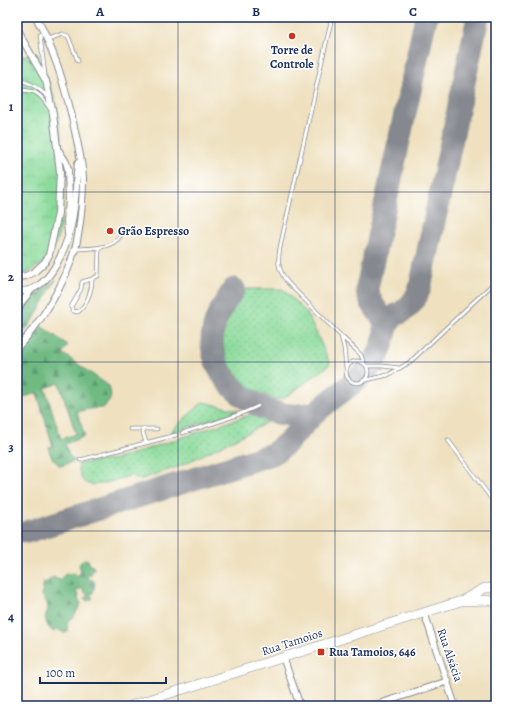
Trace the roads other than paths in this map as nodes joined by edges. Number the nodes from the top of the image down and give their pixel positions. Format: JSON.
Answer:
{"nodes":[{"id":1,"x":36,"y":17,"type":"edge"},
{"id":2,"x":332,"y":17,"type":"edge"},
{"id":3,"x":17,"y":30,"type":"edge"},
{"id":4,"x":40,"y":35,"type":"dead end"},
{"id":5,"x":48,"y":39,"type":"junction"},
{"id":6,"x":78,"y":61,"type":"dead end"},
{"id":7,"x":17,"y":80,"type":"edge"},
{"id":8,"x":46,"y":80,"type":"junction"},
{"id":9,"x":17,"y":90,"type":"edge"},
{"id":10,"x":51,"y":100,"type":"junction"},
{"id":11,"x":54,"y":114,"type":"junction"},
{"id":12,"x":79,"y":145,"type":"junction"},
{"id":13,"x":58,"y":150,"type":"junction"},
{"id":14,"x":124,"y":229,"type":"dead end"},
{"id":15,"x":68,"y":234,"type":"junction"},
{"id":16,"x":99,"y":248,"type":"junction"},
{"id":17,"x":75,"y":249,"type":"junction"},
{"id":18,"x":17,"y":277,"type":"edge"},
{"id":19,"x":92,"y":279,"type":"junction"},
{"id":20,"x":496,"y":281,"type":"edge"},
{"id":21,"x":32,"y":289,"type":"junction"},
{"id":22,"x":17,"y":291,"type":"edge"},
{"id":23,"x":17,"y":314,"type":"edge"},
{"id":24,"x":341,"y":336,"type":"junction"},
{"id":25,"x":17,"y":348,"type":"edge"},
{"id":26,"x":364,"y":363,"type":"junction"},
{"id":27,"x":366,"y":366,"type":"junction"},
{"id":28,"x":400,"y":368,"type":"junction"},
{"id":29,"x":346,"y":369,"type":"junction"},
{"id":30,"x":362,"y":381,"type":"junction"},
{"id":31,"x":258,"y":406,"type":"dead end"},
{"id":32,"x":130,"y":429,"type":"dead end"},
{"id":33,"x":142,"y":429,"type":"junction"},
{"id":34,"x":157,"y":429,"type":"dead end"},
{"id":35,"x":182,"y":433,"type":"dead end"},
{"id":36,"x":176,"y":435,"type":"dead end"},
{"id":37,"x":448,"y":440,"type":"dead end"},
{"id":38,"x":146,"y":443,"type":"junction"},
{"id":39,"x":80,"y":460,"type":"dead end"},
{"id":40,"x":496,"y":505,"type":"edge"},
{"id":41,"x":496,"y":588,"type":"edge"},
{"id":42,"x":495,"y":600,"type":"edge"},
{"id":43,"x":462,"y":601,"type":"junction"},
{"id":44,"x":424,"y":612,"type":"junction"},
{"id":45,"x":283,"y":657,"type":"junction"},
{"id":46,"x":448,"y":681,"type":"junction"},
{"id":47,"x":146,"y":704,"type":"edge"},
{"id":48,"x":130,"y":706,"type":"edge"},
{"id":49,"x":300,"y":706,"type":"edge"},
{"id":50,"x":373,"y":706,"type":"edge"},
{"id":51,"x":455,"y":706,"type":"edge"}],
"edges":[{"from":1,"to":5,"type":"street"},
{"from":2,"to":24,"type":"lane"},
{"from":3,"to":8,"type":"street"},
{"from":4,"to":8,"type":"lane"},
{"from":5,"to":6,"type":"lane"},
{"from":5,"to":12,"type":"street"},
{"from":7,"to":10,"type":"lane"},
{"from":8,"to":10,"type":"street"},
{"from":9,"to":11,"type":"lane"},
{"from":10,"to":11,"type":"street"},
{"from":11,"to":13,"type":"street"},
{"from":12,"to":15,"type":"street"},
{"from":12,"to":17,"type":"street"},
{"from":13,"to":15,"type":"street"},
{"from":13,"to":18,"type":"street"},
{"from":14,"to":16,"type":"lane"},
{"from":15,"to":21,"type":"street"},
{"from":16,"to":17,"type":"lane"},
{"from":16,"to":19,"type":"lane"},
{"from":17,"to":25,"type":"street"},
{"from":19,"to":19,"type":"lane"},
{"from":20,"to":28,"type":"lane"},
{"from":21,"to":22,"type":"street"},
{"from":21,"to":23,"type":"street"},
{"from":24,"to":26,"type":"lane"},
{"from":24,"to":29,"type":"lane"},
{"from":26,"to":27,"type":"lane"},
{"from":26,"to":29,"type":"lane"},
{"from":27,"to":28,"type":"lane"},
{"from":27,"to":30,"type":"lane"},
{"from":28,"to":30,"type":"lane"},
{"from":29,"to":30,"type":"lane"},
{"from":31,"to":35,"type":"lane"},
{"from":32,"to":33,"type":"lane"},
{"from":33,"to":34,"type":"lane"},
{"from":33,"to":38,"type":"lane"},
{"from":36,"to":38,"type":"lane"},
{"from":37,"to":40,"type":"lane"},
{"from":38,"to":39,"type":"lane"},
{"from":41,"to":43,"type":"main road","name":"Rua Tamoios"},
{"from":42,"to":43,"type":"main road","name":"Rua Tamoios"},
{"from":43,"to":44,"type":"main road","name":"Rua Tamoios"},
{"from":44,"to":45,"type":"main road","name":"Rua Tamoios"},
{"from":44,"to":46,"type":"street","name":"Rua Alsácia"},
{"from":45,"to":47,"type":"main road","name":"Rua Tamoios"},
{"from":45,"to":49,"type":"street"},
{"from":46,"to":50,"type":"street"},
{"from":46,"to":51,"type":"street","name":"Rua Alsácia"},
{"from":47,"to":48,"type":"main road","name":"Rua Tamoios"}]}
